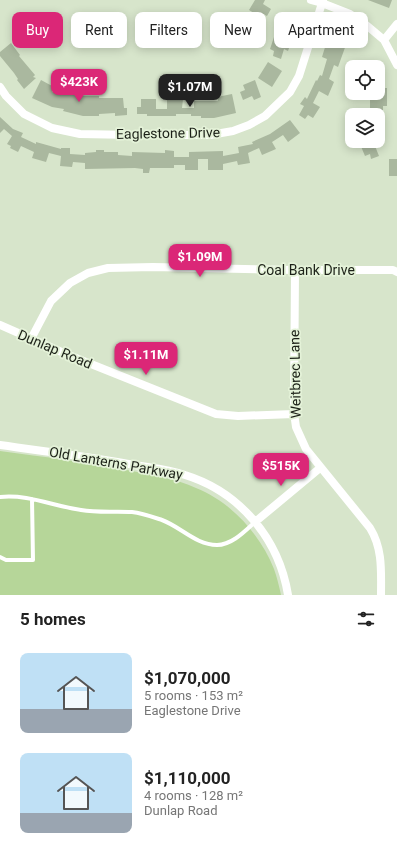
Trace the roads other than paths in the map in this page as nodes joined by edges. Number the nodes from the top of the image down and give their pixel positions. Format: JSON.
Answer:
{"nodes":[{"id":1,"x":311,"y":0,"type":"edge"},
{"id":2,"x":322,"y":1,"type":"edge"},
{"id":3,"x":397,"y":24,"type":"edge"},
{"id":4,"x":384,"y":40,"type":"junction"},
{"id":5,"x":397,"y":66,"type":"edge"},
{"id":6,"x":0,"y":86,"type":"edge"},
{"id":7,"x":295,"y":270,"type":"junction"},
{"id":8,"x":397,"y":272,"type":"edge"},
{"id":9,"x":0,"y":325,"type":"edge"},
{"id":10,"x":30,"y":339,"type":"junction"},
{"id":11,"x":294,"y":414,"type":"junction"},
{"id":12,"x":0,"y":445,"type":"edge"},
{"id":13,"x":320,"y":468,"type":"junction"},
{"id":14,"x":0,"y":497,"type":"edge"},
{"id":15,"x":32,"y":499,"type":"junction"},
{"id":16,"x":255,"y":522,"type":"junction"},
{"id":17,"x":0,"y":557,"type":"edge"},
{"id":18,"x":288,"y":595,"type":"edge"},
{"id":19,"x":381,"y":595,"type":"edge"}],
"edges":[{"from":1,"to":2,"type":"street"},
{"from":2,"to":4,"type":"street"},
{"from":2,"to":6,"type":"street","name":"Eaglestone Drive"},
{"from":3,"to":4,"type":"street"},
{"from":4,"to":5,"type":"street"},
{"from":7,"to":8,"type":"street","name":"Coal Bank Drive"},
{"from":7,"to":10,"type":"street","name":"Coal Bank Drive"},
{"from":7,"to":11,"type":"street","name":"Weitbrec Lane"},
{"from":9,"to":10,"type":"street","name":"Dunlap Road"},
{"from":10,"to":11,"type":"street","name":"Dunlap Road"},
{"from":11,"to":13,"type":"street","name":"Weitbrec Lane"},
{"from":12,"to":16,"type":"street","name":"Old Lanterns Parkway"},
{"from":13,"to":16,"type":"street"},
{"from":13,"to":19,"type":"street","name":"Weitbrec Lane"},
{"from":14,"to":15,"type":"lane"},
{"from":15,"to":16,"type":"lane"},
{"from":15,"to":17,"type":"lane"},
{"from":16,"to":18,"type":"street","name":"Old Lanterns Parkway"}]}
